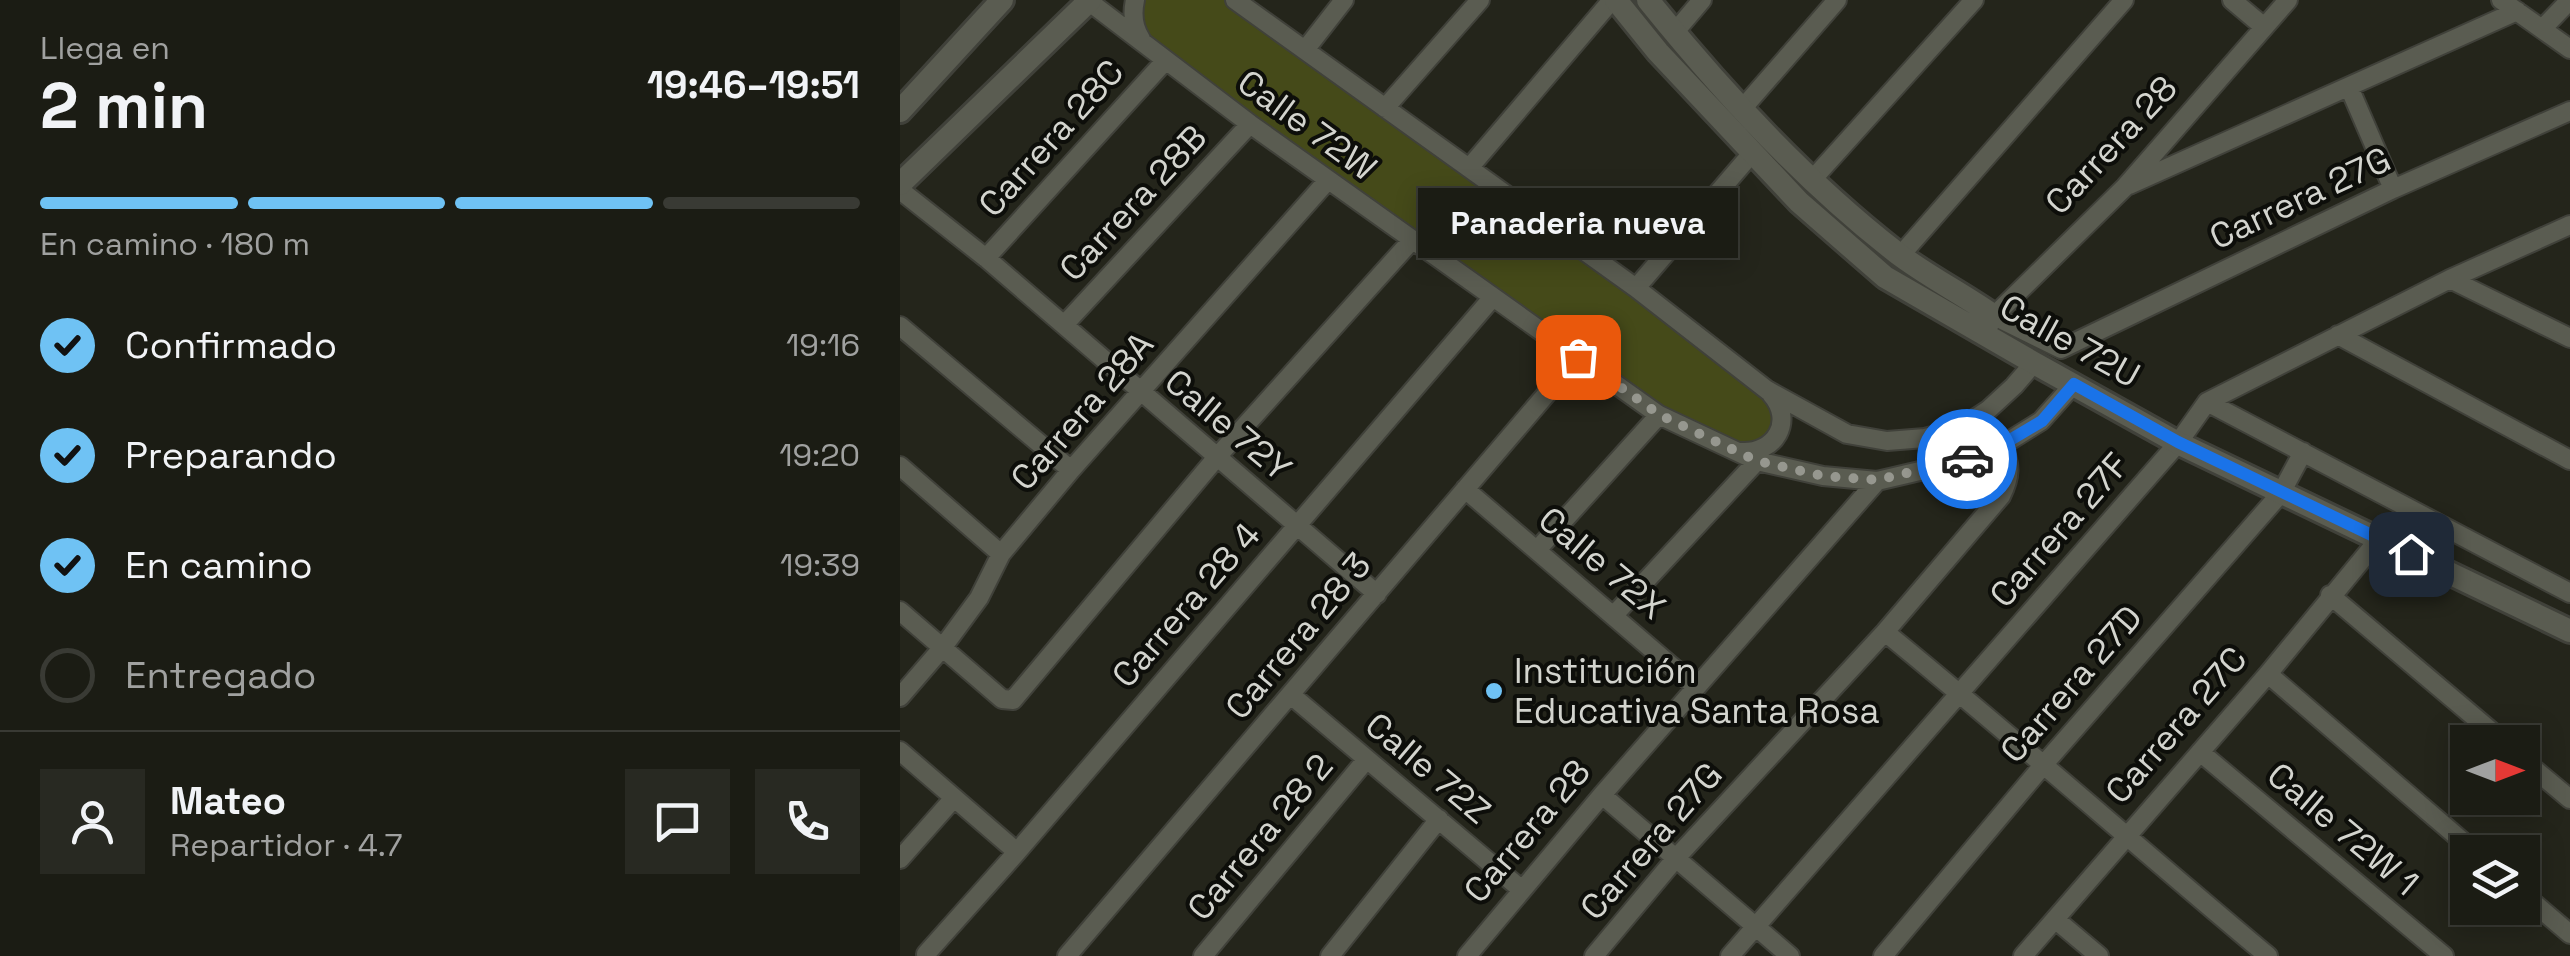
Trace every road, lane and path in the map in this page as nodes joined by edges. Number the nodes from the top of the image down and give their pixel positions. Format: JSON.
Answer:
{"nodes":[{"id":1,"x":1002,"y":0,"type":"edge"},
{"id":2,"x":1089,"y":0,"type":"edge"},
{"id":3,"x":1135,"y":0,"type":"edge"},
{"id":4,"x":1234,"y":0,"type":"edge"},
{"id":5,"x":1344,"y":0,"type":"edge"},
{"id":6,"x":1480,"y":0,"type":"edge"},
{"id":7,"x":1614,"y":0,"type":"edge"},
{"id":8,"x":1648,"y":0,"type":"edge"},
{"id":9,"x":1702,"y":0,"type":"edge"},
{"id":10,"x":1837,"y":0,"type":"edge"},
{"id":11,"x":1974,"y":0,"type":"edge"},
{"id":12,"x":2124,"y":0,"type":"edge"},
{"id":13,"x":2232,"y":0,"type":"edge"},
{"id":14,"x":2288,"y":0,"type":"edge"},
{"id":15,"x":2501,"y":0,"type":"edge"},
{"id":16,"x":2570,"y":0,"type":"edge"},
{"id":17,"x":2517,"y":12,"type":"junction"},
{"id":18,"x":2264,"y":28,"type":"junction"},
{"id":19,"x":2542,"y":28,"type":"junction"},
{"id":20,"x":1674,"y":32,"type":"junction"},
{"id":21,"x":1148,"y":47,"type":"junction"},
{"id":22,"x":1305,"y":50,"type":"junction"},
{"id":23,"x":2570,"y":50,"type":"edge"},
{"id":24,"x":1165,"y":61,"type":"junction"},
{"id":25,"x":2348,"y":87,"type":"junction"},
{"id":26,"x":1386,"y":108,"type":"junction"},
{"id":27,"x":1742,"y":109,"type":"junction"},
{"id":28,"x":900,"y":111,"type":"edge"},
{"id":29,"x":2570,"y":112,"type":"edge"},
{"id":30,"x":1250,"y":124,"type":"junction"},
{"id":31,"x":1752,"y":152,"type":"junction"},
{"id":32,"x":1468,"y":168,"type":"junction"},
{"id":33,"x":1328,"y":180,"type":"junction"},
{"id":34,"x":1811,"y":181,"type":"junction"},
{"id":35,"x":900,"y":186,"type":"edge"},
{"id":36,"x":2125,"y":187,"type":"junction"},
{"id":37,"x":2393,"y":189,"type":"junction"},
{"id":38,"x":2570,"y":225,"type":"edge"},
{"id":39,"x":1412,"y":240,"type":"junction"},
{"id":40,"x":1900,"y":256,"type":"junction"},
{"id":41,"x":986,"y":258,"type":"junction"},
{"id":42,"x":2450,"y":278,"type":"junction"},
{"id":43,"x":1636,"y":288,"type":"junction"},
{"id":44,"x":1494,"y":297,"type":"junction"},
{"id":45,"x":1987,"y":324,"type":"junction"},
{"id":46,"x":900,"y":326,"type":"edge"},
{"id":47,"x":1064,"y":326,"type":"junction"},
{"id":48,"x":2338,"y":335,"type":"junction"},
{"id":49,"x":2570,"y":338,"type":"edge"},
{"id":50,"x":1578,"y":357,"type":"junction"},
{"id":51,"x":2034,"y":363,"type":"junction"},
{"id":52,"x":2074,"y":384,"type":"junction"},
{"id":53,"x":1767,"y":390,"type":"junction"},
{"id":54,"x":1141,"y":394,"type":"junction"},
{"id":55,"x":2207,"y":402,"type":"junction"},
{"id":56,"x":1660,"y":415,"type":"junction"},
{"id":57,"x":2178,"y":442,"type":"junction"},
{"id":58,"x":2000,"y":446,"type":"junction"},
{"id":59,"x":1731,"y":449,"type":"junction"},
{"id":60,"x":2304,"y":452,"type":"junction"},
{"id":61,"x":1218,"y":457,"type":"junction"},
{"id":62,"x":2570,"y":460,"type":"edge"},
{"id":63,"x":1757,"y":461,"type":"junction"},
{"id":64,"x":900,"y":466,"type":"edge"},
{"id":65,"x":1071,"y":470,"type":"junction"},
{"id":66,"x":1877,"y":480,"type":"junction"},
{"id":67,"x":1466,"y":490,"type":"junction"},
{"id":68,"x":2280,"y":493,"type":"junction"},
{"id":69,"x":1298,"y":526,"type":"junction"},
{"id":70,"x":2379,"y":539,"type":"junction"},
{"id":71,"x":1537,"y":550,"type":"junction"},
{"id":72,"x":1001,"y":554,"type":"junction"},
{"id":73,"x":2570,"y":593,"type":"edge"},
{"id":74,"x":1377,"y":594,"type":"junction"},
{"id":75,"x":2330,"y":596,"type":"junction"},
{"id":76,"x":900,"y":610,"type":"edge"},
{"id":77,"x":1614,"y":615,"type":"junction"},
{"id":78,"x":2570,"y":631,"type":"edge"},
{"id":79,"x":1885,"y":632,"type":"junction"},
{"id":80,"x":944,"y":648,"type":"junction"},
{"id":81,"x":2268,"y":674,"type":"junction"},
{"id":82,"x":1696,"y":687,"type":"junction"},
{"id":83,"x":1960,"y":694,"type":"junction"},
{"id":84,"x":1292,"y":695,"type":"junction"},
{"id":85,"x":900,"y":697,"type":"edge"},
{"id":86,"x":2484,"y":725,"type":"edge"},
{"id":87,"x":900,"y":750,"type":"edge"},
{"id":88,"x":2200,"y":752,"type":"junction"},
{"id":89,"x":1366,"y":760,"type":"junction"},
{"id":90,"x":2045,"y":763,"type":"junction"},
{"id":91,"x":2540,"y":773,"type":"edge"},
{"id":92,"x":1602,"y":794,"type":"junction"},
{"id":93,"x":954,"y":798,"type":"junction"},
{"id":94,"x":2570,"y":799,"type":"edge"},
{"id":95,"x":1439,"y":820,"type":"junction"},
{"id":96,"x":2455,"y":835,"type":"edge"},
{"id":97,"x":2126,"y":837,"type":"junction"},
{"id":98,"x":1017,"y":852,"type":"junction"},
{"id":99,"x":1676,"y":858,"type":"junction"},
{"id":100,"x":900,"y":860,"type":"edge"},
{"id":101,"x":1522,"y":890,"type":"junction"},
{"id":102,"x":2540,"y":908,"type":"edge"},
{"id":103,"x":2055,"y":919,"type":"junction"},
{"id":104,"x":1756,"y":926,"type":"junction"},
{"id":105,"x":2570,"y":934,"type":"edge"},
{"id":106,"x":926,"y":954,"type":"edge"},
{"id":107,"x":1067,"y":956,"type":"edge"},
{"id":108,"x":1204,"y":956,"type":"edge"},
{"id":109,"x":1330,"y":956,"type":"edge"},
{"id":110,"x":1468,"y":956,"type":"edge"},
{"id":111,"x":1594,"y":956,"type":"edge"},
{"id":112,"x":1730,"y":956,"type":"edge"},
{"id":113,"x":1790,"y":956,"type":"edge"},
{"id":114,"x":1883,"y":956,"type":"edge"},
{"id":115,"x":2024,"y":956,"type":"edge"},
{"id":116,"x":2099,"y":956,"type":"edge"},
{"id":117,"x":2268,"y":956,"type":"edge"},
{"id":118,"x":2444,"y":956,"type":"edge"}],
"edges":[{"from":1,"to":28,"type":"street"},
{"from":2,"to":21,"type":"street","name":"Calle 72W"},
{"from":2,"to":35,"type":"street"},
{"from":3,"to":21,"type":"street"},
{"from":4,"to":22,"type":"street","name":"Calle 72W"},
{"from":5,"to":22,"type":"street"},
{"from":6,"to":26,"type":"street"},
{"from":7,"to":31,"type":"street","name":"Calle 72U"},
{"from":7,"to":32,"type":"street"},
{"from":8,"to":20,"type":"street","name":"Calle 72U"},
{"from":9,"to":20,"type":"street"},
{"from":10,"to":27,"type":"street"},
{"from":11,"to":34,"type":"street"},
{"from":12,"to":40,"type":"street"},
{"from":13,"to":18,"type":"street"},
{"from":14,"to":18,"type":"street","name":"Carrera 28"},
{"from":15,"to":17,"type":"street"},
{"from":16,"to":19,"type":"street"},
{"from":17,"to":19,"type":"street"},
{"from":17,"to":25,"type":"street"},
{"from":18,"to":36,"type":"street","name":"Carrera 28"},
{"from":19,"to":23,"type":"street"},
{"from":20,"to":27,"type":"street","name":"Calle 72U"},
{"from":21,"to":24,"type":"street","name":"Calle 72W"},
{"from":22,"to":26,"type":"street","name":"Calle 72W"},
{"from":24,"to":30,"type":"street","name":"Calle 72W"},
{"from":24,"to":41,"type":"street","name":"Carrera 28C"},
{"from":25,"to":36,"type":"street"},
{"from":25,"to":37,"type":"street"},
{"from":26,"to":32,"type":"street","name":"Calle 72W"},
{"from":27,"to":34,"type":"street","name":"Calle 72U"},
{"from":29,"to":37,"type":"street","name":"Carrera 27G"},
{"from":30,"to":33,"type":"street","name":"Calle 72W"},
{"from":30,"to":47,"type":"street","name":"Carrera 28B"},
{"from":31,"to":43,"type":"street"},
{"from":31,"to":45,"type":"street","name":"Calle 72U"},
{"from":32,"to":43,"type":"street","name":"Calle 72W"},
{"from":33,"to":39,"type":"street","name":"Calle 72W"},
{"from":33,"to":54,"type":"street","name":"Carrera 28A"},
{"from":34,"to":40,"type":"street","name":"Calle 72U"},
{"from":35,"to":41,"type":"street","name":"Calle 72Y"},
{"from":36,"to":45,"type":"street","name":"Carrera 28"},
{"from":37,"to":45,"type":"street","name":"Carrera 27G"},
{"from":38,"to":42,"type":"street","name":"Carrera 27F"},
{"from":39,"to":44,"type":"street","name":"Calle 72W"},
{"from":39,"to":61,"type":"street"},
{"from":40,"to":45,"type":"street","name":"Calle 72U"},
{"from":41,"to":47,"type":"street","name":"Calle 72Y"},
{"from":42,"to":48,"type":"street","name":"Carrera 27F"},
{"from":42,"to":49,"type":"street"},
{"from":43,"to":53,"type":"street","name":"Calle 72W"},
{"from":44,"to":50,"type":"street","name":"Calle 72W"},
{"from":44,"to":69,"type":"street","name":"Carrera 28 4"},
{"from":45,"to":51,"type":"street","name":"Calle 72U"},
{"from":46,"to":65,"type":"street"},
{"from":47,"to":54,"type":"street","name":"Calle 72Y"},
{"from":48,"to":55,"type":"street","name":"Carrera 27F"},
{"from":48,"to":62,"type":"street"},
{"from":50,"to":56,"type":"street","name":"Calle 72W"},
{"from":50,"to":67,"type":"street","name":"Carrera 28 3"},
{"from":51,"to":52,"type":"street","name":"Calle 72U"},
{"from":51,"to":53,"type":"street","name":"Calle 72W"},
{"from":52,"to":57,"type":"street","name":"Calle 72U"},
{"from":52,"to":58,"type":"street","name":"Calle 72W"},
{"from":53,"to":59,"type":"street"},
{"from":54,"to":61,"type":"street","name":"Calle 72Y"},
{"from":54,"to":65,"type":"street","name":"Carrera 28A"},
{"from":55,"to":57,"type":"street","name":"Carrera 27F"},
{"from":55,"to":60,"type":"street"},
{"from":56,"to":59,"type":"street","name":"Calle 72W"},
{"from":56,"to":71,"type":"street"},
{"from":57,"to":68,"type":"street","name":"Calle 72U"},
{"from":57,"to":83,"type":"street","name":"Carrera 27F"},
{"from":58,"to":66,"type":"street","name":"Calle 72W"},
{"from":58,"to":79,"type":"street","name":"Carrera 27G"},
{"from":59,"to":63,"type":"street","name":"Calle 72W"},
{"from":60,"to":68,"type":"street","name":"Carrera 27D"},
{"from":60,"to":73,"type":"street"},
{"from":61,"to":69,"type":"street","name":"Calle 72Y"},
{"from":61,"to":80,"type":"street"},
{"from":63,"to":66,"type":"street","name":"Calle 72W"},
{"from":63,"to":77,"type":"street"},
{"from":64,"to":72,"type":"street"},
{"from":65,"to":72,"type":"street","name":"Carrera 28A"},
{"from":66,"to":82,"type":"street","name":"Carrera 28"},
{"from":67,"to":71,"type":"street","name":"Calle 72X"},
{"from":67,"to":74,"type":"street","name":"Carrera 28 3"},
{"from":68,"to":70,"type":"street","name":"Calle 72U"},
{"from":68,"to":90,"type":"street","name":"Carrera 27D"},
{"from":69,"to":74,"type":"street","name":"Calle 72Y"},
{"from":69,"to":98,"type":"street","name":"Carrera 28 4"},
{"from":70,"to":75,"type":"street","name":"Carrera 27C"},
{"from":70,"to":78,"type":"street","name":"Calle 72U"},
{"from":71,"to":77,"type":"street","name":"Calle 72X"},
{"from":72,"to":80,"type":"street","name":"Carrera 28A"},
{"from":74,"to":84,"type":"street","name":"Carrera 28 3"},
{"from":75,"to":81,"type":"street","name":"Carrera 27C"},
{"from":75,"to":86,"type":"street"},
{"from":76,"to":80,"type":"street"},
{"from":77,"to":82,"type":"street","name":"Calle 72X"},
{"from":79,"to":83,"type":"street"},
{"from":79,"to":99,"type":"street","name":"Carrera 27G"},
{"from":80,"to":85,"type":"street","name":"Carrera 28A"},
{"from":81,"to":88,"type":"street","name":"Carrera 27C"},
{"from":81,"to":96,"type":"street"},
{"from":82,"to":92,"type":"street","name":"Carrera 28"},
{"from":83,"to":90,"type":"street"},
{"from":83,"to":104,"type":"street","name":"Carrera 27F"},
{"from":84,"to":89,"type":"street","name":"Calle 72Z"},
{"from":84,"to":107,"type":"street","name":"Carrera 28 3"},
{"from":87,"to":93,"type":"street"},
{"from":88,"to":97,"type":"street","name":"Carrera 27C"},
{"from":88,"to":118,"type":"street","name":"Calle 72W 1"},
{"from":89,"to":95,"type":"street","name":"Calle 72Z"},
{"from":89,"to":108,"type":"street","name":"Carrera 28 2"},
{"from":90,"to":97,"type":"street"},
{"from":90,"to":114,"type":"street","name":"Carrera 27D"},
{"from":91,"to":94,"type":"street"},
{"from":92,"to":99,"type":"street"},
{"from":92,"to":101,"type":"street","name":"Carrera 28"},
{"from":93,"to":98,"type":"street"},
{"from":93,"to":100,"type":"street"},
{"from":95,"to":101,"type":"street","name":"Calle 72Z"},
{"from":95,"to":109,"type":"street"},
{"from":97,"to":103,"type":"street","name":"Carrera 27C"},
{"from":97,"to":117,"type":"street"},
{"from":98,"to":106,"type":"street","name":"Carrera 28 4"},
{"from":99,"to":104,"type":"street"},
{"from":99,"to":111,"type":"street","name":"Carrera 27G"},
{"from":101,"to":110,"type":"street","name":"Carrera 28"},
{"from":102,"to":105,"type":"street"},
{"from":103,"to":115,"type":"street","name":"Carrera 27C"},
{"from":103,"to":116,"type":"street"},
{"from":104,"to":112,"type":"street","name":"Carrera 27F"},
{"from":104,"to":113,"type":"street"}]}
